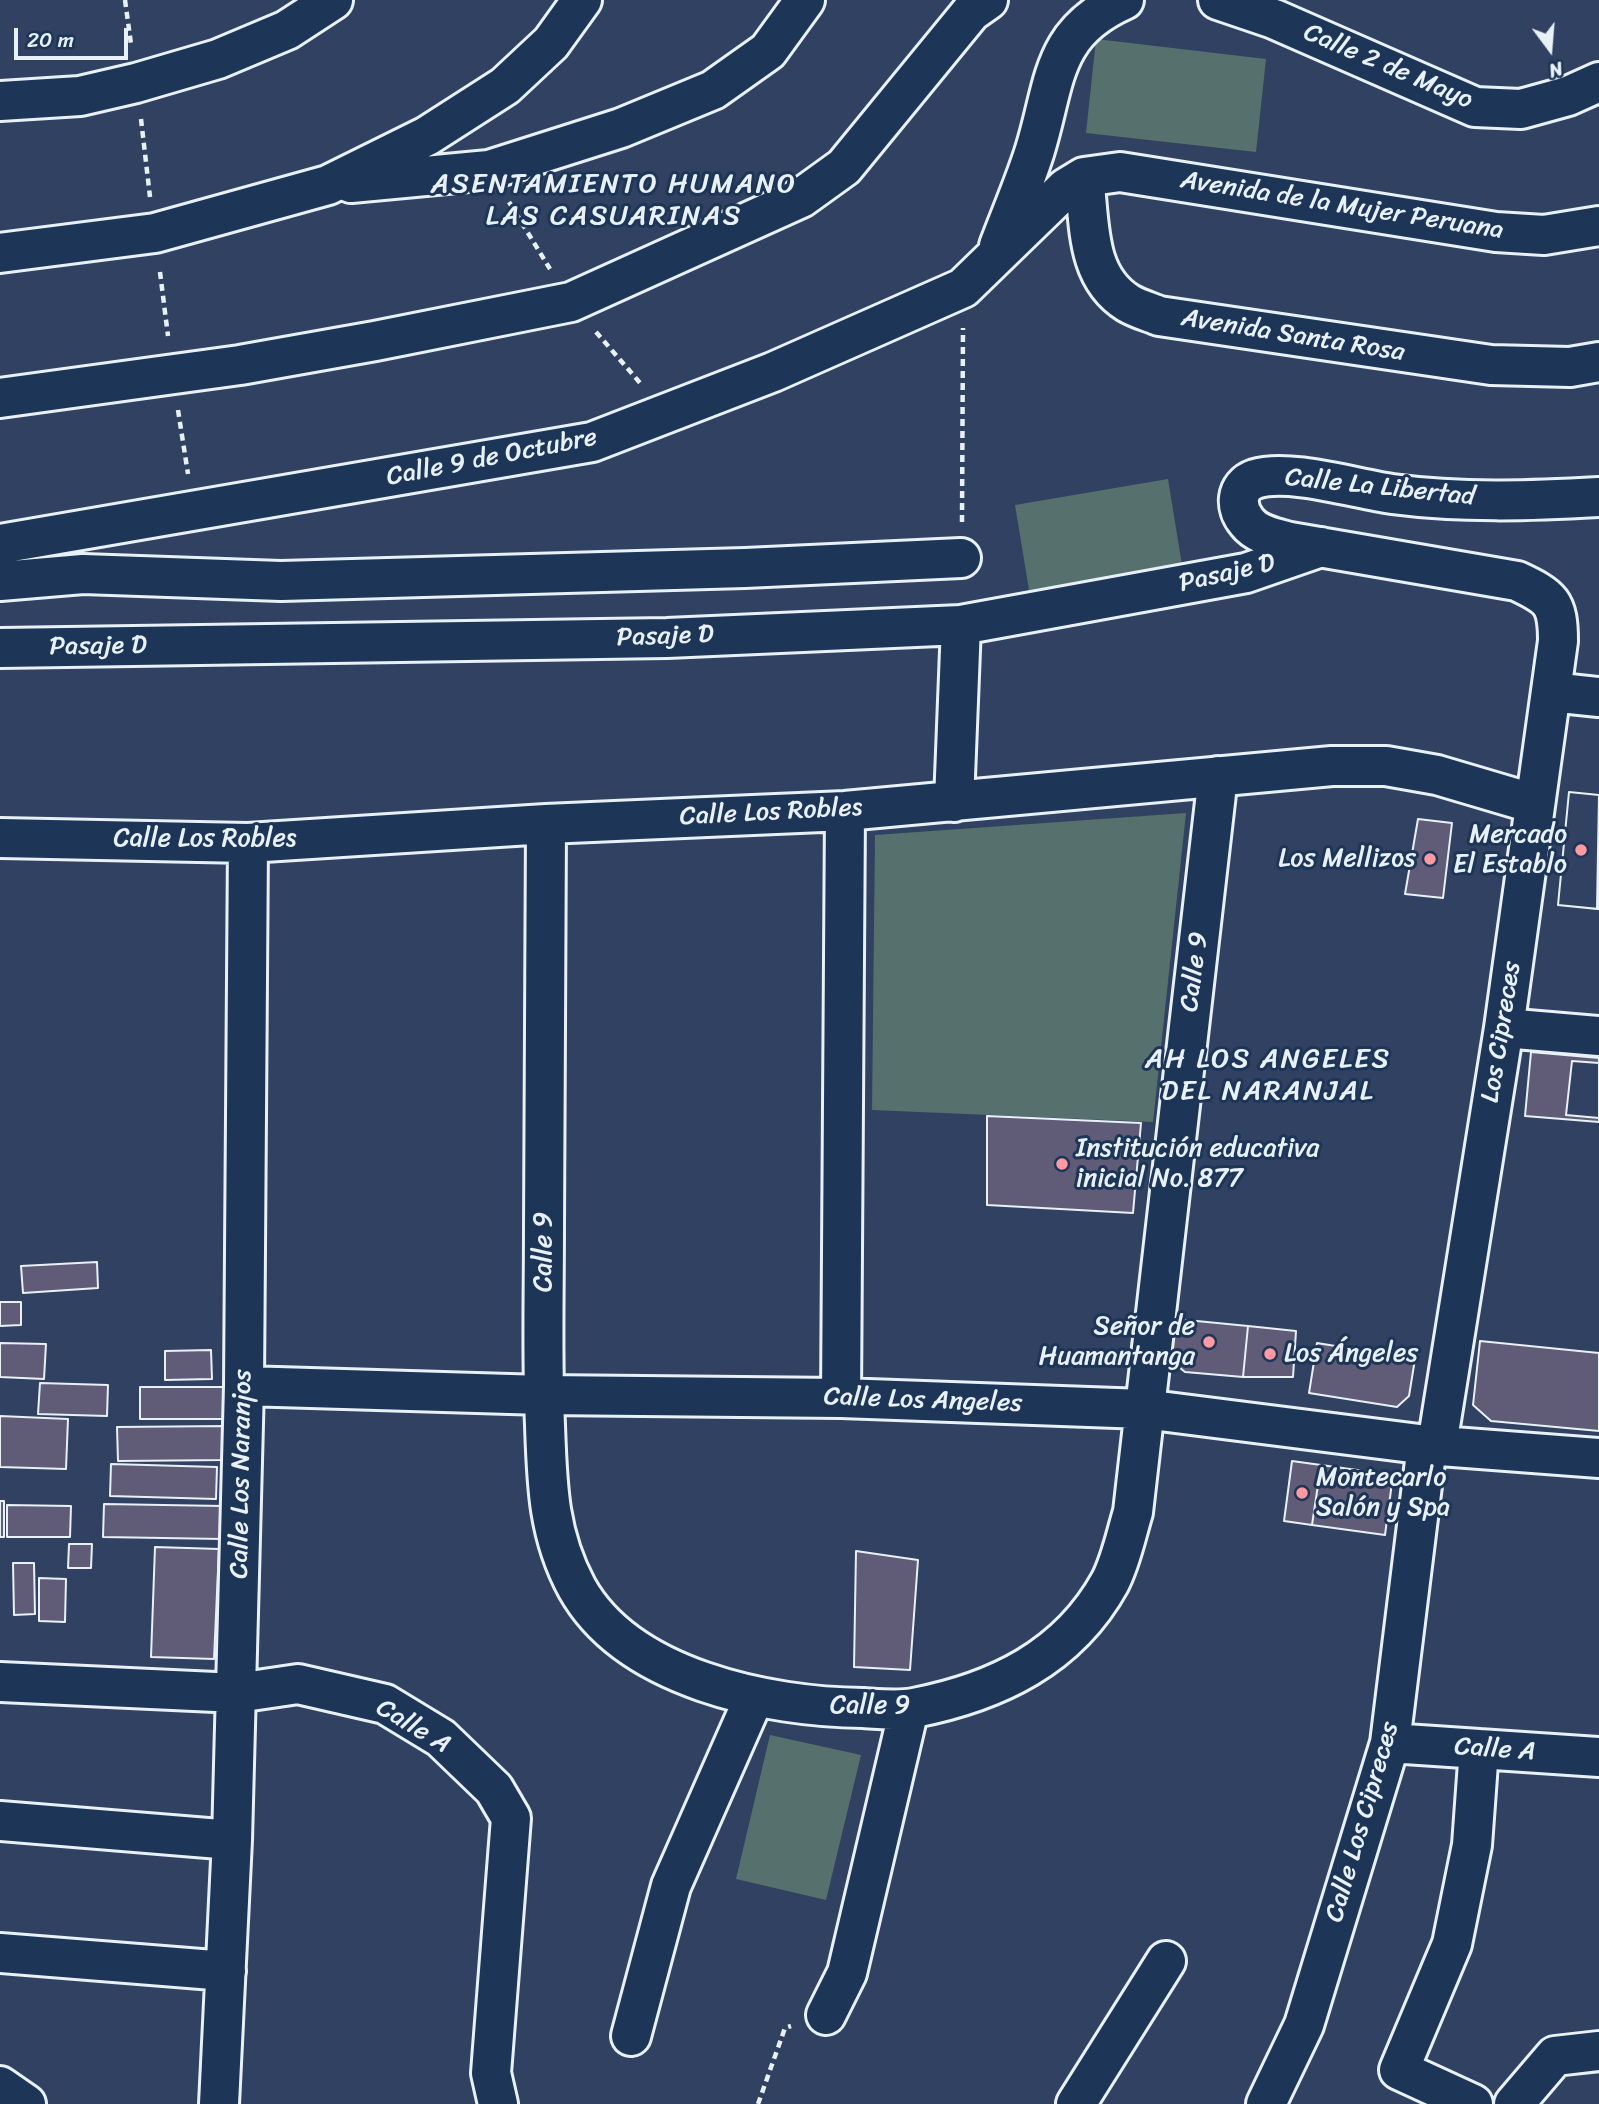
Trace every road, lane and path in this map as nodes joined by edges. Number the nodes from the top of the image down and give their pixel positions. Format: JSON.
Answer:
{"nodes":[{"id":1,"x":333,"y":0,"type":"edge"},
{"id":2,"x":582,"y":0,"type":"edge"},
{"id":3,"x":806,"y":0,"type":"edge"},
{"id":4,"x":988,"y":0,"type":"edge"},
{"id":5,"x":1124,"y":0,"type":"edge"},
{"id":6,"x":1218,"y":0,"type":"edge"},
{"id":7,"x":1599,"y":82,"type":"edge"},
{"id":8,"x":136,"y":83,"type":"junction"},
{"id":9,"x":0,"y":101,"type":"edge"},
{"id":10,"x":1084,"y":177,"type":"junction"},
{"id":11,"x":328,"y":185,"type":"junction"},
{"id":12,"x":1599,"y":226,"type":"edge"},
{"id":13,"x":155,"y":233,"type":"junction"},
{"id":14,"x":0,"y":253,"type":"edge"},
{"id":15,"x":996,"y":255,"type":"junction"},
{"id":16,"x":963,"y":288,"type":"junction"},
{"id":17,"x":1599,"y":362,"type":"edge"},
{"id":18,"x":173,"y":375,"type":"junction"},
{"id":19,"x":0,"y":398,"type":"edge"},
{"id":20,"x":1599,"y":497,"type":"edge"},
{"id":21,"x":193,"y":511,"type":"junction"},
{"id":22,"x":0,"y":544,"type":"edge"},
{"id":23,"x":1321,"y":547,"type":"junction"},
{"id":24,"x":961,"y":558,"type":"joint"},
{"id":25,"x":0,"y":581,"type":"edge"},
{"id":26,"x":1558,"y":617,"type":"joint"},
{"id":27,"x":961,"y":625,"type":"junction"},
{"id":28,"x":0,"y":648,"type":"edge"},
{"id":29,"x":1551,"y":692,"type":"junction"},
{"id":30,"x":1599,"y":697,"type":"edge"},
{"id":31,"x":1218,"y":776,"type":"junction"},
{"id":32,"x":954,"y":802,"type":"junction"},
{"id":33,"x":1535,"y":804,"type":"junction"},
{"id":34,"x":845,"y":811,"type":"junction"},
{"id":35,"x":546,"y":824,"type":"junction"},
{"id":36,"x":0,"y":838,"type":"edge"},
{"id":37,"x":248,"y":843,"type":"junction"},
{"id":38,"x":1504,"y":1028,"type":"junction"},
{"id":39,"x":1599,"y":1036,"type":"edge"},
{"id":40,"x":244,"y":1386,"type":"junction"},
{"id":41,"x":543,"y":1395,"type":"junction"},
{"id":42,"x":841,"y":1398,"type":"junction"},
{"id":43,"x":1144,"y":1409,"type":"junction"},
{"id":44,"x":1432,"y":1445,"type":"junction"},
{"id":45,"x":1599,"y":1458,"type":"edge"},
{"id":46,"x":0,"y":1682,"type":"edge"},
{"id":47,"x":237,"y":1693,"type":"junction"},
{"id":48,"x":754,"y":1698,"type":"junction"},
{"id":49,"x":909,"y":1709,"type":"junction"},
{"id":50,"x":1390,"y":1743,"type":"junction"},
{"id":51,"x":1479,"y":1749,"type":"junction"},
{"id":52,"x":1599,"y":1757,"type":"edge"},
{"id":53,"x":0,"y":1821,"type":"edge"},
{"id":54,"x":232,"y":1840,"type":"junction"},
{"id":55,"x":0,"y":1953,"type":"edge"},
{"id":56,"x":1166,"y":1961,"type":"dead end"},
{"id":57,"x":226,"y":1971,"type":"junction"},
{"id":58,"x":826,"y":2015,"type":"joint"},
{"id":59,"x":631,"y":2036,"type":"dead end"},
{"id":60,"x":1599,"y":2051,"type":"edge"},
{"id":61,"x":0,"y":2086,"type":"edge"},
{"id":62,"x":26,"y":2104,"type":"edge"},
{"id":63,"x":219,"y":2104,"type":"edge"},
{"id":64,"x":498,"y":2104,"type":"edge"},
{"id":65,"x":758,"y":2104,"type":"edge"},
{"id":66,"x":1076,"y":2104,"type":"edge"},
{"id":67,"x":1266,"y":2104,"type":"edge"},
{"id":68,"x":1473,"y":2104,"type":"edge"},
{"id":69,"x":1514,"y":2104,"type":"edge"}],
"edges":[{"from":1,"to":8,"type":"street"},
{"from":2,"to":11,"type":"street"},
{"from":3,"to":11,"type":"street"},
{"from":4,"to":18,"type":"street"},
{"from":5,"to":15,"type":"street"},
{"from":6,"to":7,"type":"street","name":"Calle 2 de Mayo"},
{"from":8,"to":9,"type":"street"},
{"from":8,"to":13,"type":"path"},
{"from":10,"to":12,"type":"street","name":"Avenida de la Mujer Peruana"},
{"from":10,"to":15,"type":"street","name":"Calle 9 de Octubre"},
{"from":10,"to":17,"type":"street","name":"Avenida Santa Rosa"},
{"from":11,"to":13,"type":"street"},
{"from":13,"to":14,"type":"street"},
{"from":13,"to":18,"type":"path"},
{"from":15,"to":16,"type":"street","name":"Calle 9 de Octubre"},
{"from":16,"to":21,"type":"street","name":"Calle 9 de Octubre"},
{"from":16,"to":24,"type":"path"},
{"from":18,"to":19,"type":"street"},
{"from":18,"to":21,"type":"path"},
{"from":20,"to":23,"type":"street","name":"Calle La Libertad"},
{"from":21,"to":22,"type":"street","name":"Calle 9 de Octubre"},
{"from":23,"to":26,"type":"street","name":"Calle La Libertad"},
{"from":23,"to":27,"type":"street","name":"Pasaje D"},
{"from":24,"to":25,"type":"street"},
{"from":26,"to":29,"type":"street","name":"Los Cipreces"},
{"from":27,"to":28,"type":"street","name":"Pasaje D"},
{"from":27,"to":32,"type":"street"},
{"from":29,"to":30,"type":"street"},
{"from":29,"to":33,"type":"street","name":"Los Cipreces"},
{"from":31,"to":32,"type":"street","name":"Calle Los Robles"},
{"from":31,"to":33,"type":"street","name":"Calle Los Robles"},
{"from":31,"to":43,"type":"street","name":"Calle 9"},
{"from":32,"to":34,"type":"street","name":"Calle Los Robles"},
{"from":33,"to":38,"type":"street","name":"Los Cipreces"},
{"from":34,"to":35,"type":"street","name":"Calle Los Robles"},
{"from":34,"to":42,"type":"street"},
{"from":35,"to":37,"type":"street","name":"Calle Los Robles"},
{"from":35,"to":41,"type":"street","name":"Calle 9"},
{"from":36,"to":37,"type":"street","name":"Calle Los Robles"},
{"from":37,"to":40,"type":"street","name":"Calle Los Naranjos"},
{"from":38,"to":39,"type":"street"},
{"from":38,"to":44,"type":"street","name":"Los Cipreces"},
{"from":40,"to":41,"type":"street","name":"Calle Los Angeles"},
{"from":40,"to":47,"type":"street","name":"Calle Los Naranjos"},
{"from":41,"to":42,"type":"street","name":"Calle Los Angeles"},
{"from":41,"to":48,"type":"street","name":"Calle 9"},
{"from":42,"to":43,"type":"street","name":"Calle Los Angeles"},
{"from":43,"to":44,"type":"street","name":"Calle Los Angeles"},
{"from":43,"to":49,"type":"street","name":"Calle 9"},
{"from":44,"to":45,"type":"street","name":"Calle Los Angeles"},
{"from":44,"to":50,"type":"street","name":"Calle Los Cipreces"},
{"from":46,"to":47,"type":"street","name":"Calle A"},
{"from":47,"to":54,"type":"street","name":"Calle Los Naranjos"},
{"from":47,"to":64,"type":"street","name":"Calle A"},
{"from":48,"to":49,"type":"street","name":"Calle 9"},
{"from":48,"to":59,"type":"street"},
{"from":49,"to":58,"type":"street"},
{"from":50,"to":51,"type":"street","name":"Calle A"},
{"from":50,"to":67,"type":"street","name":"Calle Los Cipreces"},
{"from":51,"to":52,"type":"street","name":"Calle A"},
{"from":51,"to":68,"type":"street"},
{"from":53,"to":54,"type":"street"},
{"from":54,"to":57,"type":"street","name":"Calle Los Naranjos"},
{"from":55,"to":57,"type":"street"},
{"from":56,"to":66,"type":"street"},
{"from":57,"to":63,"type":"street","name":"Calle Los Naranjos"},
{"from":58,"to":65,"type":"path"},
{"from":60,"to":69,"type":"street"},
{"from":61,"to":62,"type":"street"}]}
